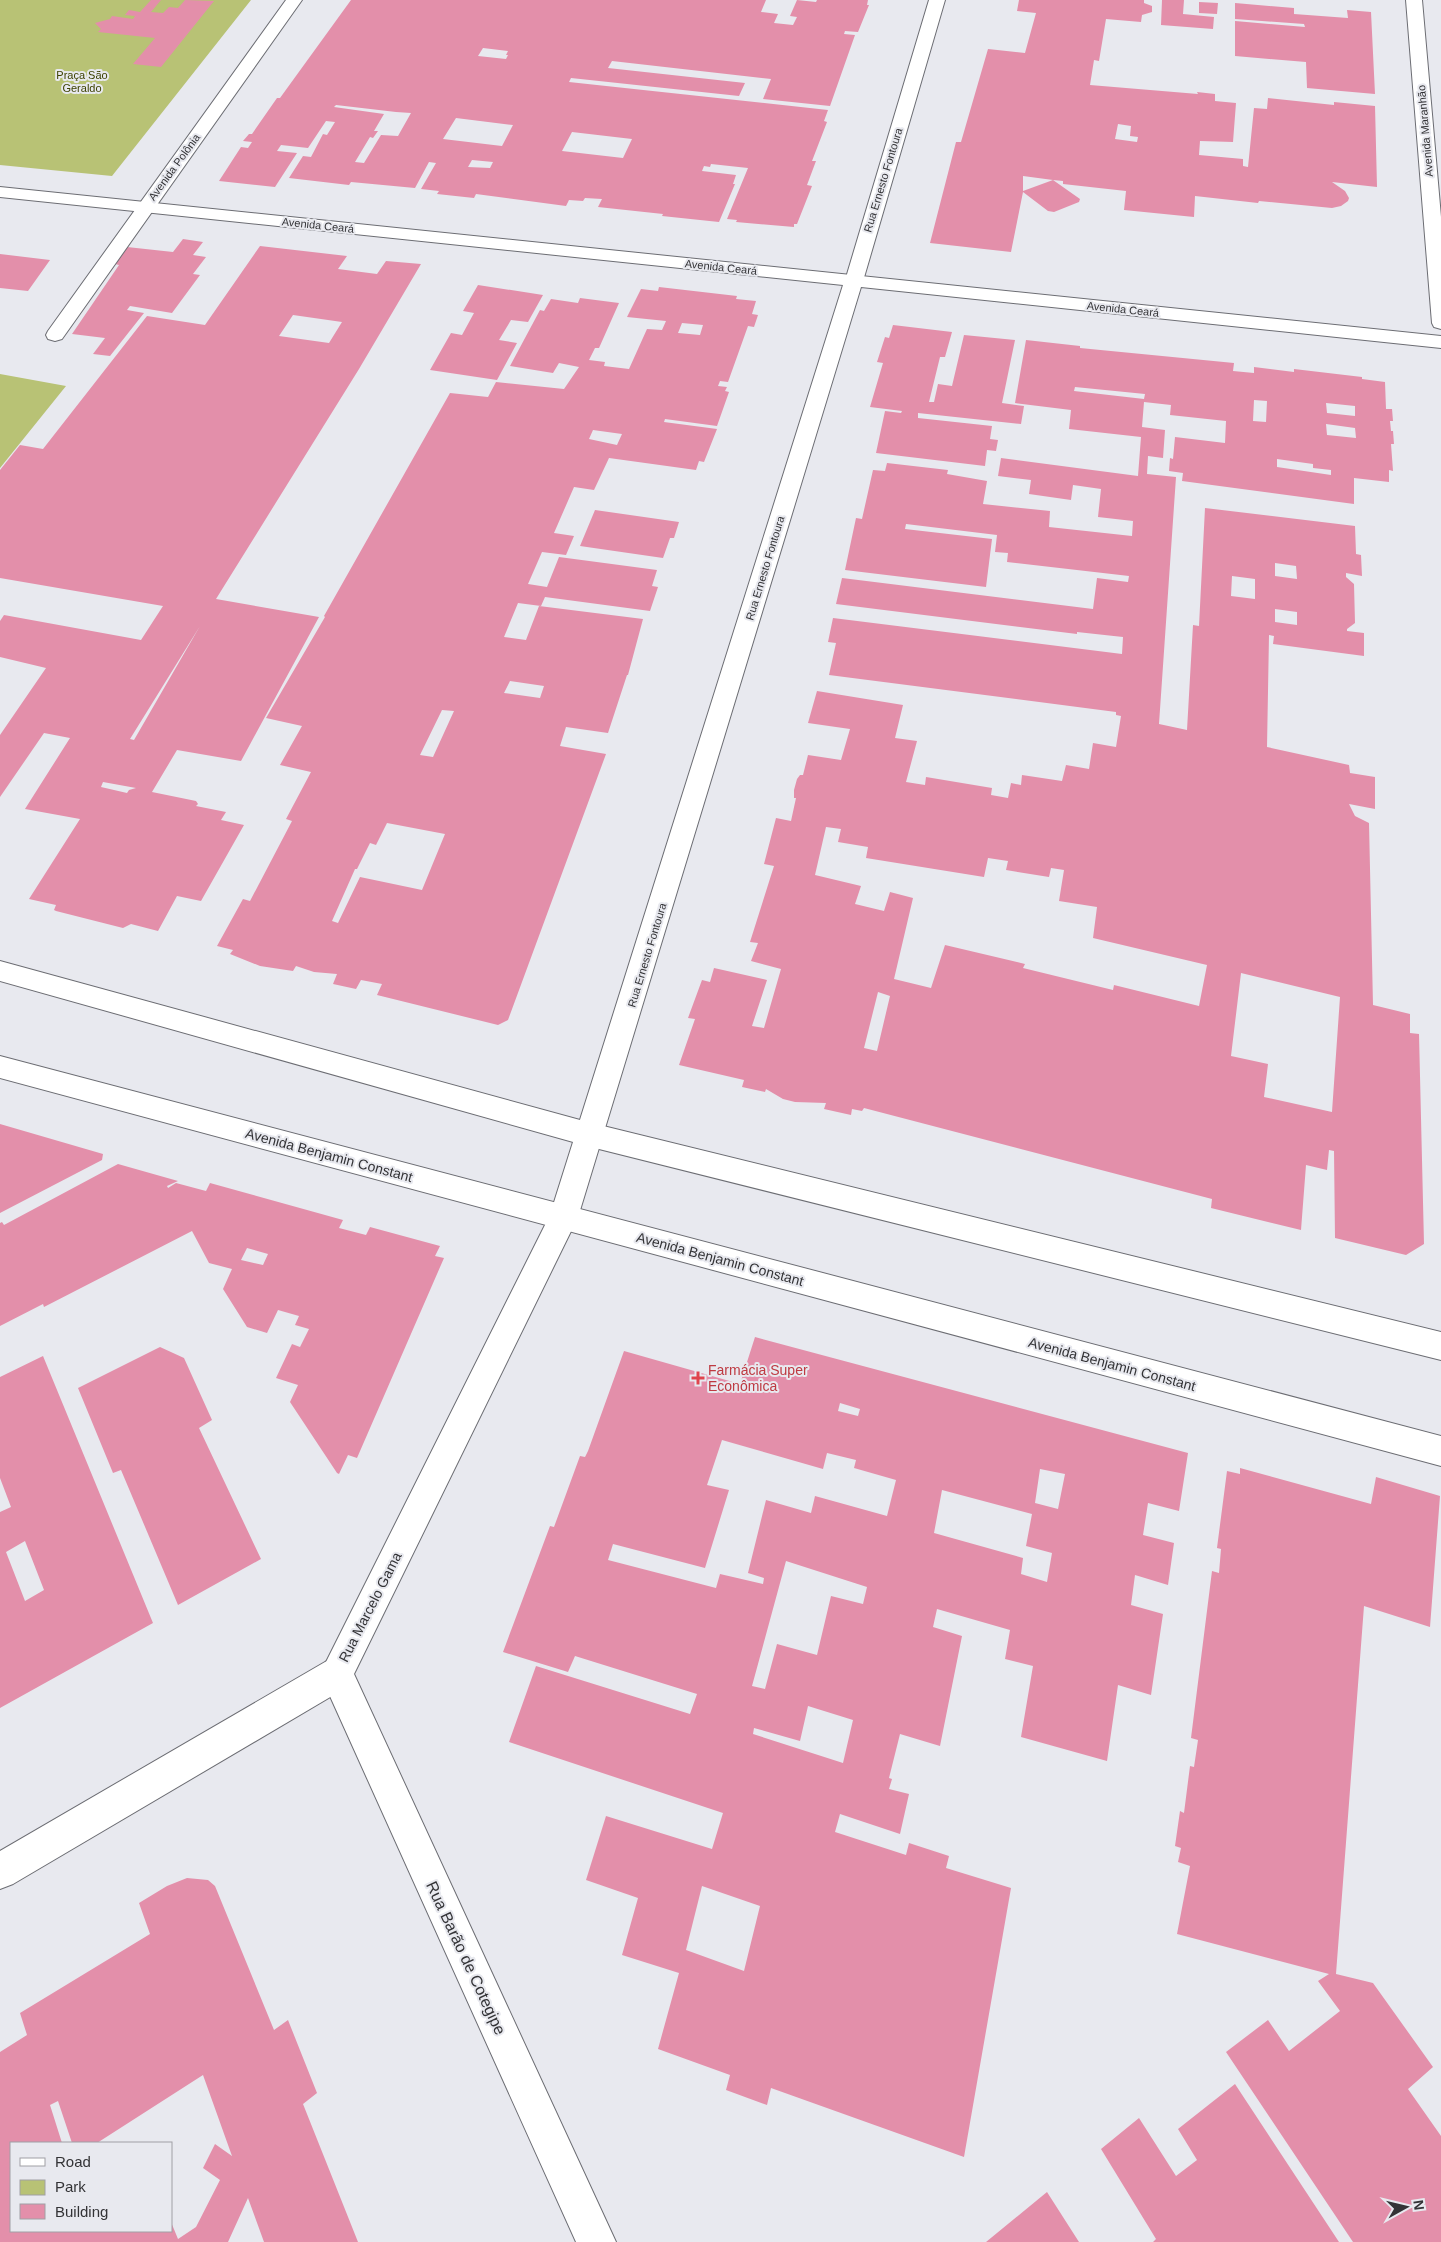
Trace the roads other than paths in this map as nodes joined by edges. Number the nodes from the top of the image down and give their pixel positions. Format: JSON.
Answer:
{"nodes":[{"id":1,"x":294,"y":0,"type":"edge"},
{"id":2,"x":937,"y":0,"type":"edge"},
{"id":3,"x":1414,"y":0,"type":"edge"},
{"id":4,"x":0,"y":192,"type":"edge"},
{"id":5,"x":146,"y":207,"type":"junction"},
{"id":6,"x":854,"y":281,"type":"junction"},
{"id":7,"x":1441,"y":323,"type":"edge"},
{"id":8,"x":55,"y":335,"type":"dead end"},
{"id":9,"x":1441,"y":342,"type":"edge"},
{"id":10,"x":0,"y":971,"type":"edge"},
{"id":11,"x":0,"y":1067,"type":"edge"},
{"id":12,"x":591,"y":1135,"type":"junction"},
{"id":13,"x":564,"y":1218,"type":"junction"},
{"id":14,"x":1441,"y":1346,"type":"edge"},
{"id":15,"x":1441,"y":1451,"type":"edge"},
{"id":16,"x":337,"y":1674,"type":"junction"},
{"id":17,"x":0,"y":1871,"type":"edge"},
{"id":18,"x":596,"y":2242,"type":"edge"}],
"edges":[{"from":1,"to":5,"type":"street","name":"Avenida Polônia"},
{"from":2,"to":6,"type":"street","name":"Rua Ernesto Fontoura"},
{"from":3,"to":7,"type":"street","name":"Avenida Maranhão"},
{"from":4,"to":5,"type":"street","name":"Avenida Ceará"},
{"from":5,"to":6,"type":"street","name":"Avenida Ceará"},
{"from":5,"to":8,"type":"street","name":"Avenida Polônia"},
{"from":6,"to":9,"type":"street","name":"Avenida Ceará"},
{"from":6,"to":12,"type":"street","name":"Rua Ernesto Fontoura"},
{"from":10,"to":12,"type":"street"},
{"from":11,"to":13,"type":"street","name":"Avenida Benjamin Constant"},
{"from":12,"to":13,"type":"street","name":"Rua Ernesto Fontoura"},
{"from":12,"to":14,"type":"street"},
{"from":13,"to":15,"type":"street","name":"Avenida Benjamin Constant"},
{"from":13,"to":16,"type":"street","name":"Rua Marcelo Gama"},
{"from":16,"to":17,"type":"street","name":"Rua Marcelo Gama"},
{"from":16,"to":18,"type":"street","name":"Rua Barão de Cotegipe"}]}
